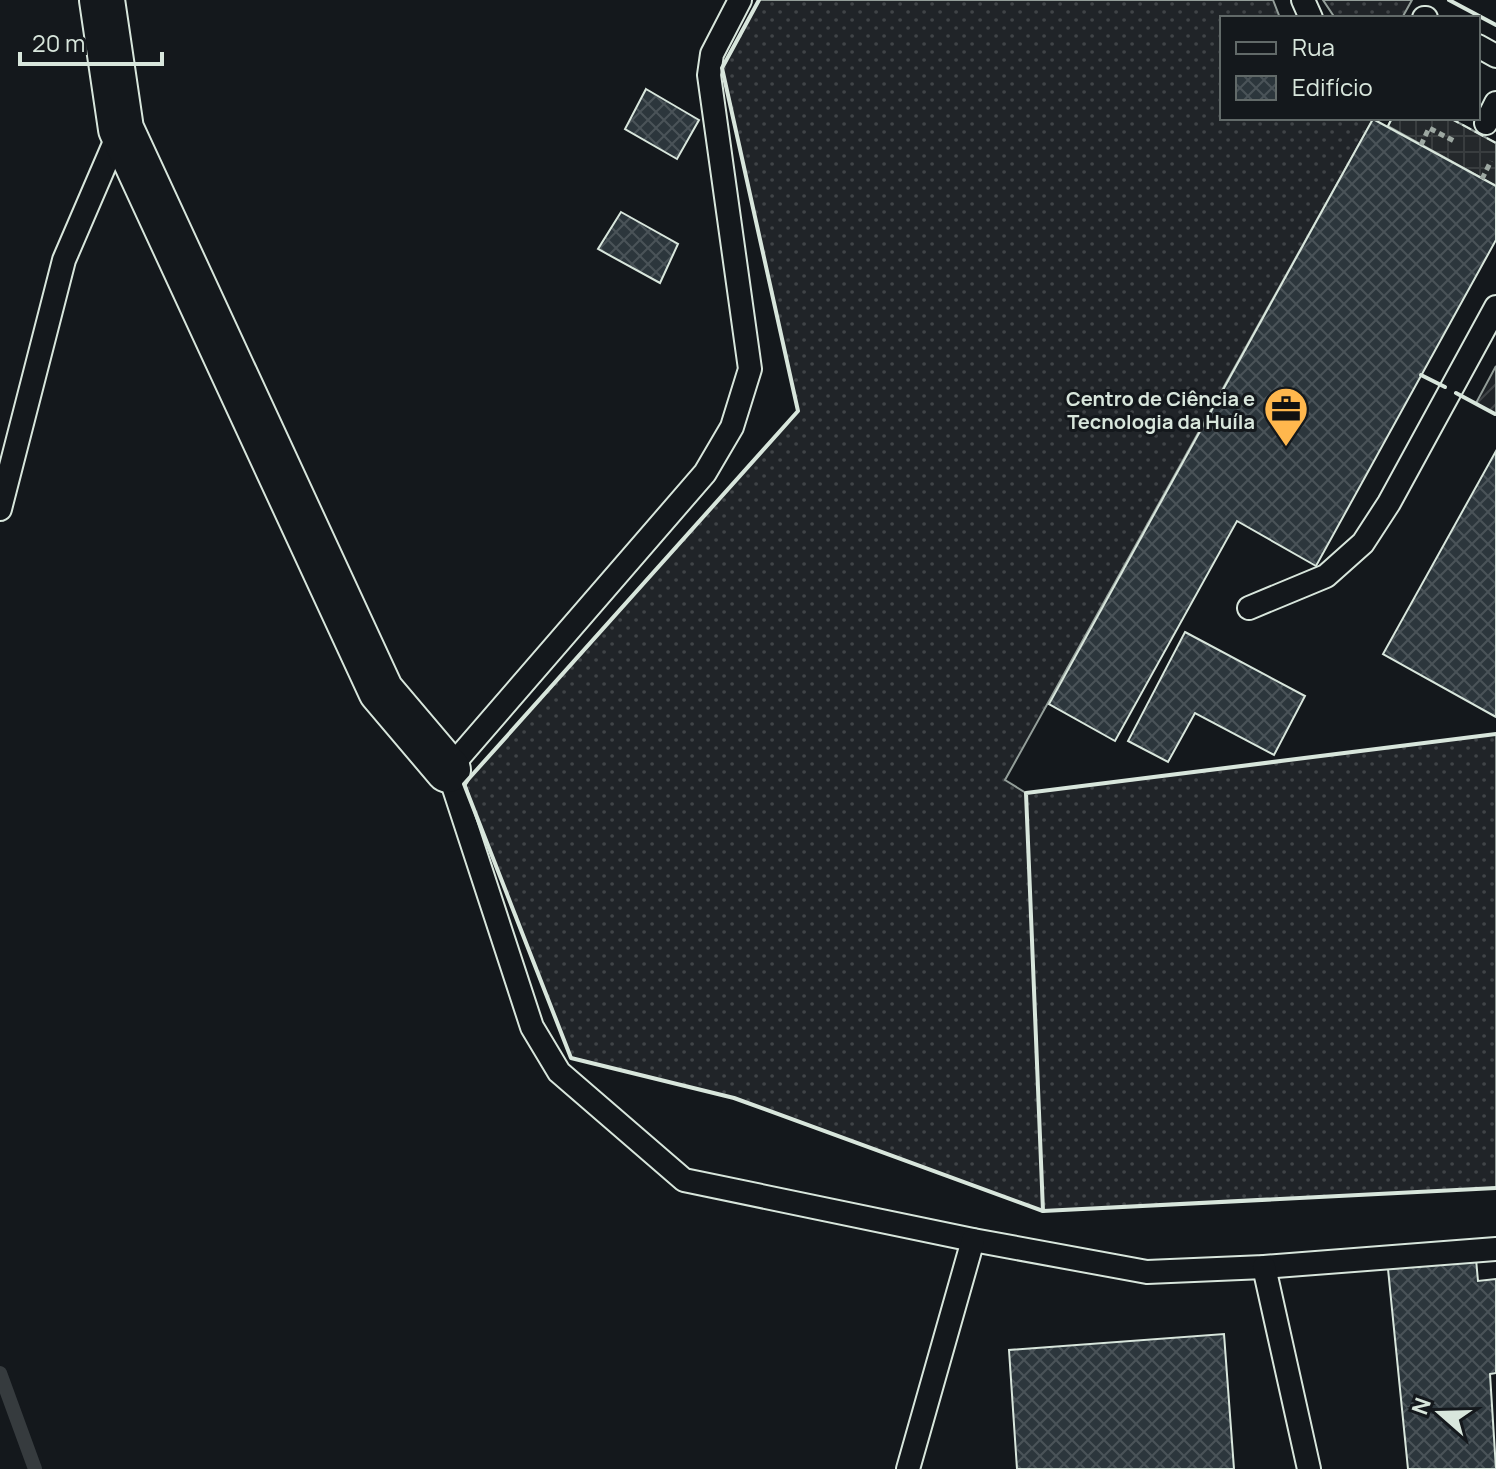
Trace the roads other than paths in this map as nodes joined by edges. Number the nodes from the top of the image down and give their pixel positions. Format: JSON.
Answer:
{"nodes":[{"id":1,"x":102,"y":0,"type":"edge"},
{"id":2,"x":740,"y":0,"type":"edge"},
{"id":3,"x":121,"y":129,"type":"junction"},
{"id":4,"x":1496,"y":307,"type":"edge"},
{"id":5,"x":0,"y":509,"type":"edge"},
{"id":6,"x":1249,"y":608,"type":"dead end"},
{"id":7,"x":448,"y":770,"type":"junction"},
{"id":8,"x":973,"y":1240,"type":"junction"},
{"id":9,"x":1496,"y":1249,"type":"edge"},
{"id":10,"x":1264,"y":1267,"type":"junction"},
{"id":11,"x":908,"y":1469,"type":"edge"},
{"id":12,"x":1309,"y":1469,"type":"edge"}],
"edges":[{"from":1,"to":3,"type":"street"},
{"from":2,"to":7,"type":"lane"},
{"from":3,"to":5,"type":"lane"},
{"from":3,"to":7,"type":"street"},
{"from":4,"to":6,"type":"lane"},
{"from":7,"to":8,"type":"lane"},
{"from":8,"to":10,"type":"lane"},
{"from":8,"to":11,"type":"lane"},
{"from":9,"to":10,"type":"lane"},
{"from":10,"to":12,"type":"lane"}]}
